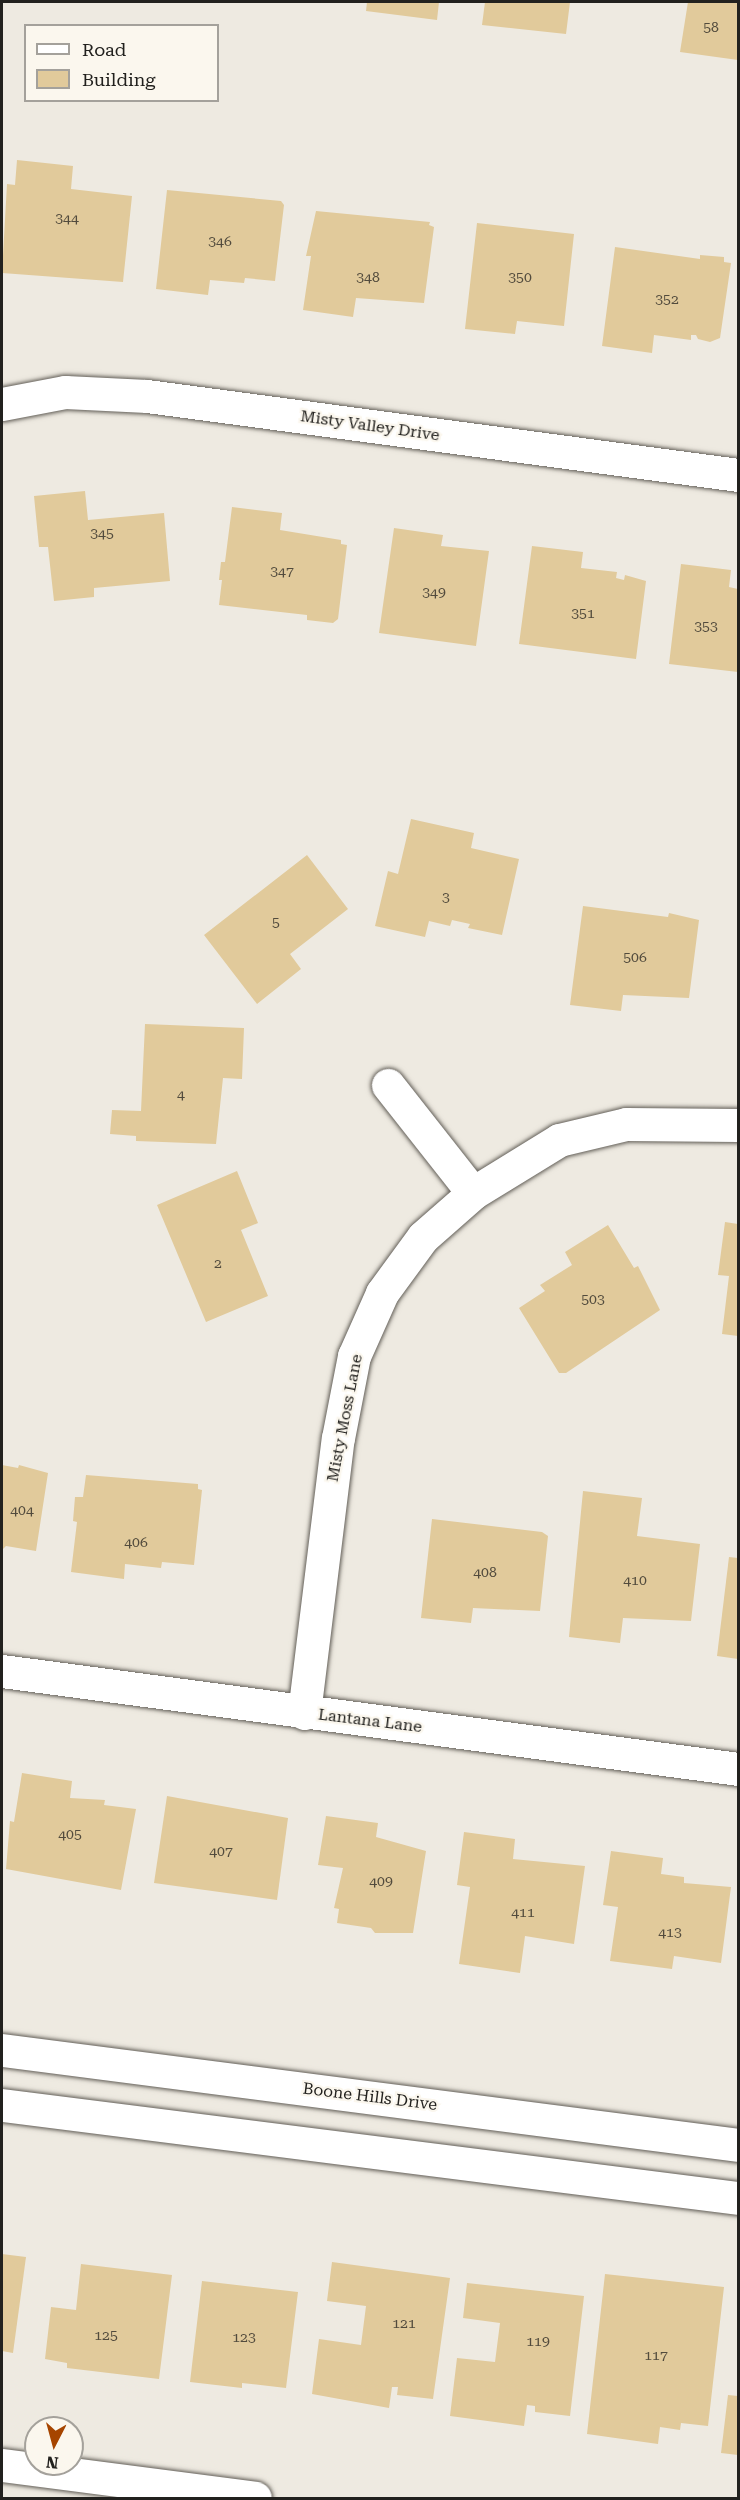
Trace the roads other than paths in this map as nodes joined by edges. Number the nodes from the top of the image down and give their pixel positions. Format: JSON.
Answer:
{"nodes":[{"id":1,"x":2,"y":404,"type":"edge"},
{"id":2,"x":738,"y":475,"type":"edge"},
{"id":3,"x":388,"y":1085,"type":"dead end"},
{"id":4,"x":738,"y":1125,"type":"edge"},
{"id":5,"x":473,"y":1193,"type":"junction"},
{"id":6,"x":2,"y":1671,"type":"edge"},
{"id":7,"x":304,"y":1713,"type":"junction"},
{"id":8,"x":738,"y":1769,"type":"edge"},
{"id":9,"x":2,"y":2050,"type":"edge"},
{"id":10,"x":2,"y":2105,"type":"edge"},
{"id":11,"x":738,"y":2145,"type":"edge"},
{"id":12,"x":738,"y":2198,"type":"edge"},
{"id":13,"x":2,"y":2465,"type":"edge"},
{"id":14,"x":255,"y":2499,"type":"edge"}],
"edges":[{"from":1,"to":2,"type":"street","name":"Misty Valley Drive"},
{"from":3,"to":5,"type":"street"},
{"from":4,"to":5,"type":"street","name":"Misty Moss Lane"},
{"from":5,"to":7,"type":"street","name":"Misty Moss Lane"},
{"from":6,"to":7,"type":"street","name":"Lantana Lane"},
{"from":7,"to":8,"type":"street","name":"Lantana Lane"},
{"from":9,"to":11,"type":"street","name":"Boone Hills Drive"},
{"from":10,"to":12,"type":"street"},
{"from":13,"to":14,"type":"street"}]}
